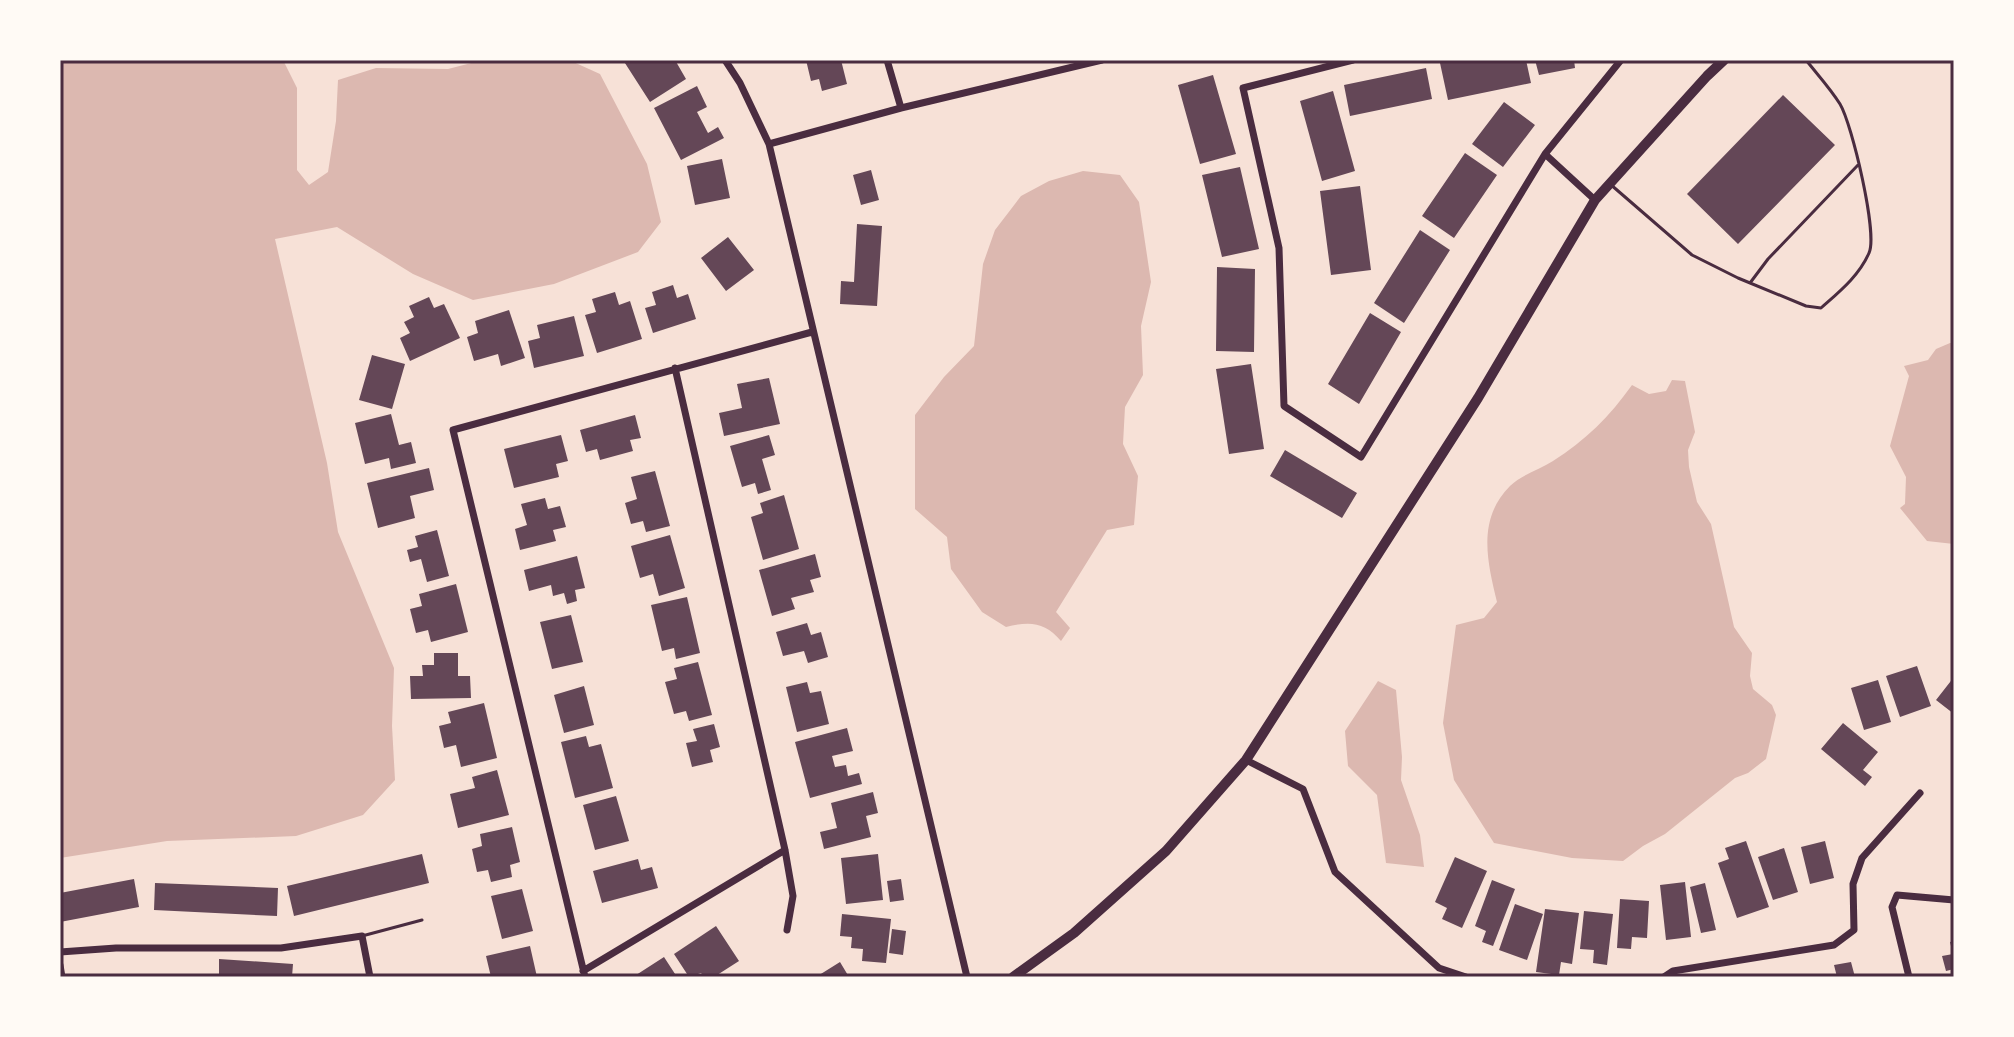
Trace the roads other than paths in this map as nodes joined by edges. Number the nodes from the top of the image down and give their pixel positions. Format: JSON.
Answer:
{"nodes":[{"id":1,"x":725,"y":60,"type":"edge"},
{"id":2,"x":887,"y":60,"type":"edge"},
{"id":3,"x":1102,"y":60,"type":"edge"},
{"id":4,"x":1353,"y":60,"type":"edge"},
{"id":5,"x":1621,"y":60,"type":"edge"},
{"id":6,"x":1724,"y":60,"type":"edge"},
{"id":7,"x":1806,"y":60,"type":"edge"},
{"id":8,"x":901,"y":108,"type":"junction"},
{"id":9,"x":769,"y":144,"type":"junction"},
{"id":10,"x":1545,"y":154,"type":"junction"},
{"id":11,"x":1858,"y":165,"type":"junction"},
{"id":12,"x":1609,"y":183,"type":"junction"},
{"id":13,"x":1595,"y":200,"type":"junction"},
{"id":14,"x":1750,"y":283,"type":"junction"},
{"id":15,"x":812,"y":332,"type":"junction"},
{"id":16,"x":675,"y":368,"type":"junction"},
{"id":17,"x":1246,"y":760,"type":"junction"},
{"id":18,"x":1920,"y":793,"type":"dead end"},
{"id":19,"x":785,"y":850,"type":"junction"},
{"id":20,"x":1954,"y":900,"type":"edge"},
{"id":21,"x":422,"y":920,"type":"dead end"},
{"id":22,"x":787,"y":930,"type":"dead end"},
{"id":23,"x":362,"y":936,"type":"junction"},
{"id":24,"x":60,"y":952,"type":"edge"},
{"id":25,"x":60,"y":965,"type":"edge"},
{"id":26,"x":584,"y":974,"type":"edge"},
{"id":27,"x":62,"y":977,"type":"edge"},
{"id":28,"x":370,"y":977,"type":"edge"},
{"id":29,"x":967,"y":977,"type":"edge"},
{"id":30,"x":1013,"y":977,"type":"edge"},
{"id":31,"x":1466,"y":977,"type":"edge"},
{"id":32,"x":1664,"y":977,"type":"edge"},
{"id":33,"x":1909,"y":977,"type":"edge"}],
"edges":[{"from":1,"to":9,"type":"street"},
{"from":2,"to":8,"type":"street"},
{"from":3,"to":8,"type":"street"},
{"from":4,"to":10,"type":"street"},
{"from":5,"to":10,"type":"street"},
{"from":6,"to":12,"type":"main road"},
{"from":7,"to":11,"type":"lane"},
{"from":8,"to":9,"type":"street"},
{"from":9,"to":15,"type":"street"},
{"from":10,"to":13,"type":"street"},
{"from":11,"to":14,"type":"lane"},
{"from":11,"to":14,"type":"lane"},
{"from":12,"to":13,"type":"main road"},
{"from":12,"to":14,"type":"lane"},
{"from":13,"to":17,"type":"main road"},
{"from":15,"to":16,"type":"street"},
{"from":15,"to":29,"type":"street"},
{"from":16,"to":19,"type":"street"},
{"from":16,"to":26,"type":"street"},
{"from":17,"to":30,"type":"main road"},
{"from":17,"to":31,"type":"street"},
{"from":18,"to":32,"type":"street"},
{"from":19,"to":22,"type":"street"},
{"from":19,"to":26,"type":"street"},
{"from":20,"to":33,"type":"street"},
{"from":21,"to":23,"type":"lane"},
{"from":23,"to":24,"type":"street"},
{"from":23,"to":28,"type":"street"},
{"from":25,"to":27,"type":"street"}]}
